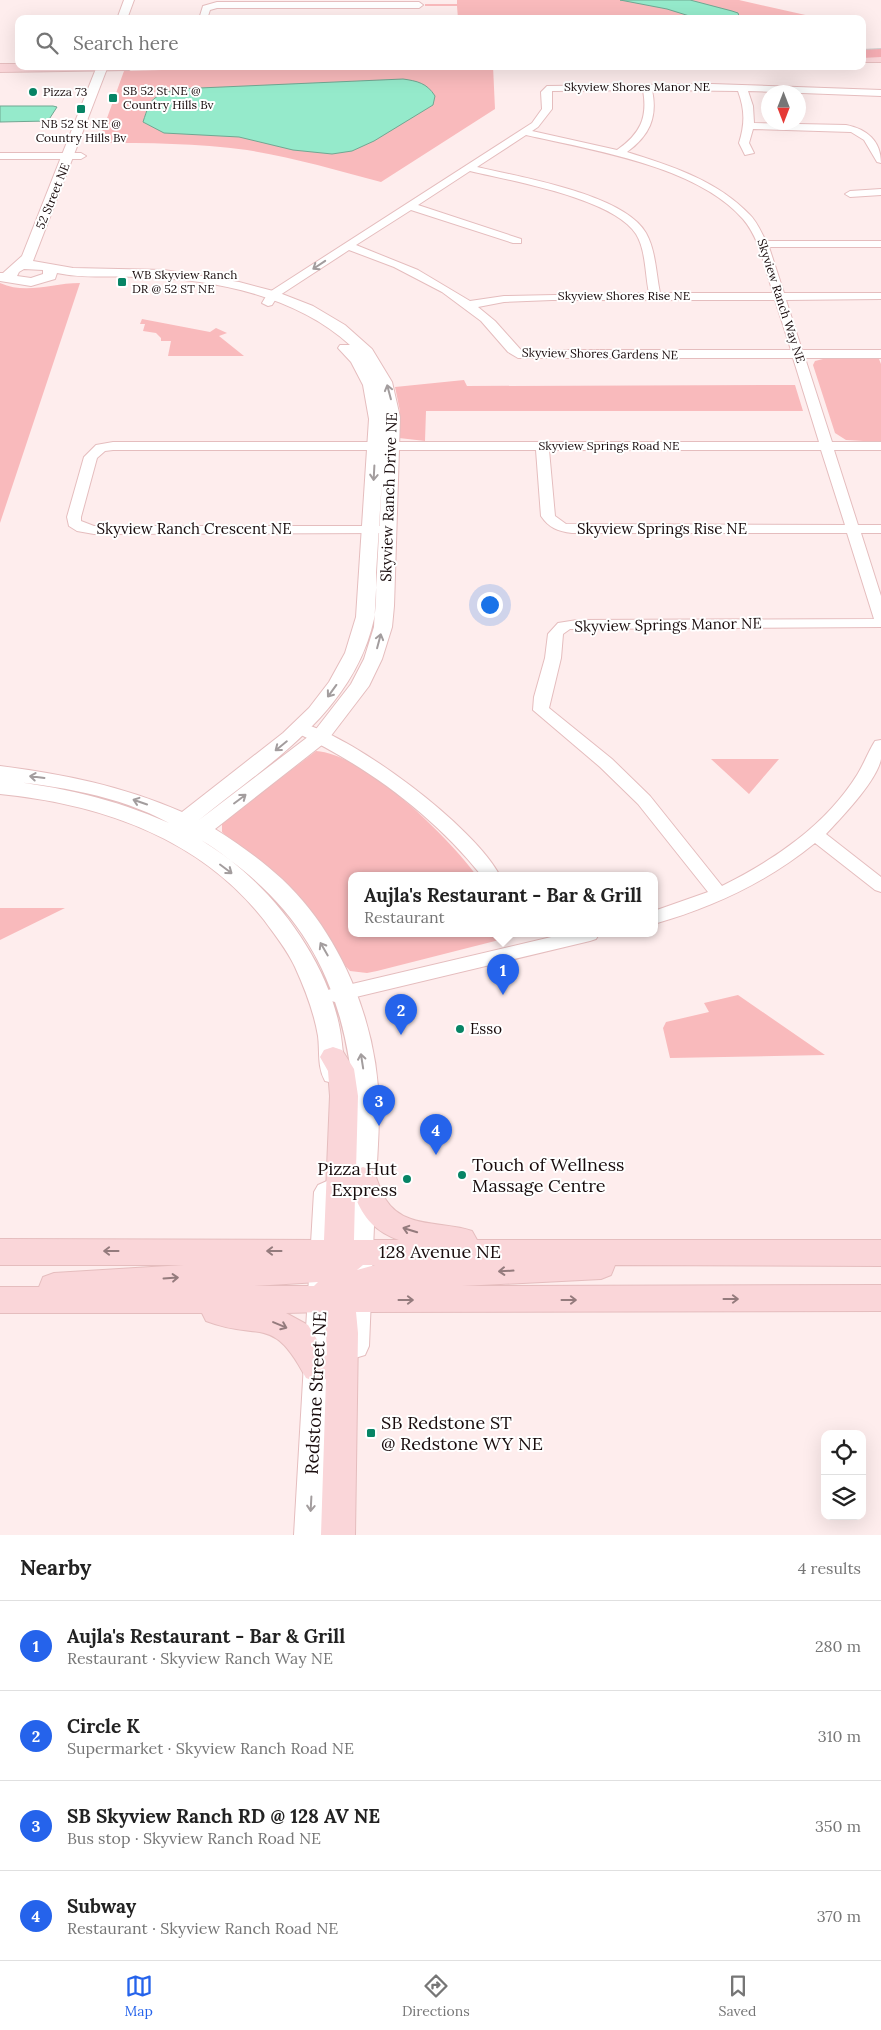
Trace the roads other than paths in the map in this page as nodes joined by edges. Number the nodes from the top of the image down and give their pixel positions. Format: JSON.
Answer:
{"nodes":[{"id":1,"x":129,"y":0,"type":"edge"},
{"id":2,"x":137,"y":0,"type":"edge"},
{"id":3,"x":303,"y":3,"type":"edge"},
{"id":4,"x":419,"y":5,"type":"edge"},
{"id":5,"x":123,"y":15,"type":"edge"},
{"id":6,"x":133,"y":15,"type":"edge"},
{"id":7,"x":204,"y":15,"type":"edge"},
{"id":8,"x":866,"y":47,"type":"edge"},
{"id":9,"x":881,"y":47,"type":"edge"},
{"id":10,"x":866,"y":54,"type":"edge"},
{"id":11,"x":881,"y":54,"type":"edge"},
{"id":12,"x":0,"y":56,"type":"edge"},
{"id":13,"x":15,"y":56,"type":"edge"},
{"id":14,"x":866,"y":58,"type":"edge"},
{"id":15,"x":881,"y":58,"type":"edge"},
{"id":16,"x":15,"y":64,"type":"edge"},
{"id":17,"x":0,"y":66,"type":"edge"},
{"id":18,"x":15,"y":67,"type":"edge"},
{"id":19,"x":67,"y":70,"type":"edge"},
{"id":20,"x":102,"y":70,"type":"edge"},
{"id":21,"x":112,"y":70,"type":"edge"},
{"id":22,"x":98,"y":81,"type":"junction"},
{"id":23,"x":647,"y":87,"type":"junction"},
{"id":24,"x":742,"y":88,"type":"junction"},
{"id":25,"x":881,"y":93,"type":"edge"},
{"id":26,"x":750,"y":126,"type":"junction"},
{"id":27,"x":524,"y":132,"type":"junction"},
{"id":28,"x":749,"y":153,"type":"dead end"},
{"id":29,"x":618,"y":154,"type":"junction"},
{"id":30,"x":0,"y":156,"type":"edge"},
{"id":31,"x":75,"y":156,"type":"junction"},
{"id":32,"x":881,"y":160,"type":"edge"},
{"id":33,"x":469,"y":168,"type":"junction"},
{"id":34,"x":881,"y":192,"type":"edge"},
{"id":35,"x":850,"y":194,"type":"dead end"},
{"id":36,"x":64,"y":201,"type":"dead end"},
{"id":37,"x":411,"y":206,"type":"junction"},
{"id":38,"x":517,"y":241,"type":"dead end"},
{"id":39,"x":763,"y":244,"type":"junction"},
{"id":40,"x":881,"y":244,"type":"edge"},
{"id":41,"x":352,"y":248,"type":"junction"},
{"id":42,"x":47,"y":263,"type":"junction"},
{"id":43,"x":0,"y":270,"type":"edge"},
{"id":44,"x":12,"y":273,"type":"edge"},
{"id":45,"x":42,"y":280,"type":"junction"},
{"id":46,"x":655,"y":296,"type":"junction"},
{"id":47,"x":779,"y":296,"type":"junction"},
{"id":48,"x":881,"y":296,"type":"edge"},
{"id":49,"x":274,"y":299,"type":"junction"},
{"id":50,"x":469,"y":305,"type":"junction"},
{"id":51,"x":798,"y":354,"type":"junction"},
{"id":52,"x":881,"y":354,"type":"edge"},
{"id":53,"x":383,"y":446,"type":"junction"},
{"id":54,"x":542,"y":446,"type":"junction"},
{"id":55,"x":827,"y":446,"type":"junction"},
{"id":56,"x":881,"y":446,"type":"edge"},
{"id":57,"x":852,"y":528,"type":"junction"},
{"id":58,"x":881,"y":528,"type":"edge"},
{"id":59,"x":379,"y":529,"type":"junction"},
{"id":60,"x":881,"y":620,"type":"edge"},
{"id":61,"x":881,"y":623,"type":"edge"},
{"id":62,"x":301,"y":728,"type":"junction"},
{"id":63,"x":320,"y":737,"type":"junction"},
{"id":64,"x":881,"y":745,"type":"edge"},
{"id":65,"x":0,"y":773,"type":"edge"},
{"id":66,"x":0,"y":787,"type":"edge"},
{"id":67,"x":186,"y":830,"type":"junction"},
{"id":68,"x":815,"y":835,"type":"junction"},
{"id":69,"x":488,"y":872,"type":"edge"},
{"id":70,"x":881,"y":886,"type":"edge"},
{"id":71,"x":719,"y":894,"type":"junction"},
{"id":72,"x":658,"y":917,"type":"edge"},
{"id":73,"x":561,"y":937,"type":"edge"},
{"id":74,"x":532,"y":940,"type":"edge"},
{"id":75,"x":345,"y":993,"type":"junction"},
{"id":76,"x":321,"y":999,"type":"junction"},
{"id":77,"x":333,"y":1057,"type":"joint"},
{"id":78,"x":364,"y":1179,"type":"junction"},
{"id":79,"x":545,"y":1252,"type":"junction"},
{"id":80,"x":0,"y":1253,"type":"edge"},
{"id":81,"x":851,"y":1253,"type":"junction"},
{"id":82,"x":881,"y":1253,"type":"edge"},
{"id":83,"x":340,"y":1275,"type":"junction"},
{"id":84,"x":0,"y":1291,"type":"edge"},
{"id":85,"x":881,"y":1298,"type":"edge"},
{"id":86,"x":0,"y":1300,"type":"edge"},
{"id":87,"x":112,"y":1300,"type":"junction"},
{"id":88,"x":317,"y":1368,"type":"junction"},
{"id":89,"x":309,"y":1535,"type":"edge"},
{"id":90,"x":338,"y":1535,"type":"edge"},
{"id":91,"x":346,"y":1535,"type":"edge"}],
"edges":[{"from":1,"to":5,"type":"street"},
{"from":2,"to":6,"type":"street"},
{"from":3,"to":4,"type":"street"},
{"from":3,"to":7,"type":"street"},
{"from":8,"to":9,"type":"main road"},
{"from":10,"to":11,"type":"main road"},
{"from":12,"to":13,"type":"main road"},
{"from":14,"to":15,"type":"main road"},
{"from":16,"to":17,"type":"main road"},
{"from":17,"to":18,"type":"main road"},
{"from":19,"to":22,"type":"main road"},
{"from":20,"to":22,"type":"street","name":"52 Street NE"},
{"from":21,"to":31,"type":"street","name":"52 Street NE"},
{"from":22,"to":31,"type":"street","name":"52 Street NE"},
{"from":23,"to":24,"type":"street","name":"Skyview Shores Manor NE"},
{"from":23,"to":27,"type":"street","name":"Skyview Shores Manor NE"},
{"from":23,"to":29,"type":"street"},
{"from":24,"to":25,"type":"street","name":"Skyview Shores Manor NE"},
{"from":24,"to":26,"type":"street"},
{"from":26,"to":28,"type":"street"},
{"from":26,"to":32,"type":"street"},
{"from":27,"to":29,"type":"street","name":"Skyview Ranch Way NE"},
{"from":27,"to":33,"type":"street","name":"Skyview Shores Manor NE"},
{"from":29,"to":39,"type":"street","name":"Skyview Ranch Way NE"},
{"from":30,"to":31,"type":"street"},
{"from":31,"to":36,"type":"street","name":"52 Street NE"},
{"from":31,"to":44,"type":"street","name":"52 Street NE"},
{"from":33,"to":37,"type":"street","name":"Skyview Shores Manor NE"},
{"from":33,"to":46,"type":"street"},
{"from":34,"to":35,"type":"street"},
{"from":37,"to":38,"type":"street"},
{"from":37,"to":41,"type":"street","name":"Skyview Shores Manor NE"},
{"from":39,"to":40,"type":"street"},
{"from":39,"to":47,"type":"street","name":"Skyview Ranch Way NE"},
{"from":41,"to":49,"type":"street","name":"Skyview Shores Manor NE"},
{"from":41,"to":50,"type":"street","name":"Skyview Shores Gardens NE"},
{"from":42,"to":44,"type":"street","name":"Skyview Ranch Drive NE"},
{"from":42,"to":45,"type":"street"},
{"from":42,"to":49,"type":"street","name":"Skyview Ranch Drive NE"},
{"from":43,"to":44,"type":"street"},
{"from":44,"to":45,"type":"street","name":"Skyview Ranch Drive NE"},
{"from":45,"to":49,"type":"street","name":"Skyview Ranch Drive NE"},
{"from":46,"to":47,"type":"street","name":"Skyview Shores Rise NE"},
{"from":46,"to":50,"type":"street","name":"Skyview Shores Rise NE"},
{"from":47,"to":48,"type":"street","name":"Skyview Shores Rise NE"},
{"from":47,"to":51,"type":"street","name":"Skyview Ranch Way NE"},
{"from":49,"to":53,"type":"street","name":"Skyview Ranch Drive NE"},
{"from":50,"to":51,"type":"street","name":"Skyview Shores Gardens NE"},
{"from":51,"to":52,"type":"street","name":"Skyview Shores Gardens NE"},
{"from":51,"to":55,"type":"street","name":"Skyview Ranch Way NE"},
{"from":53,"to":54,"type":"street","name":"Skyview Springs Road NE"},
{"from":53,"to":59,"type":"street","name":"Skyview Ranch Drive NE"},
{"from":53,"to":59,"type":"street","name":"Skyview Ranch Crescent NE"},
{"from":54,"to":55,"type":"street","name":"Skyview Springs Road NE"},
{"from":54,"to":57,"type":"street","name":"Skyview Springs Rise NE"},
{"from":55,"to":56,"type":"street","name":"Skyview Springs Road NE"},
{"from":55,"to":57,"type":"street","name":"Skyview Ranch Way NE"},
{"from":57,"to":58,"type":"street","name":"Skyview Springs Rise NE"},
{"from":57,"to":60,"type":"street","name":"Skyview Ranch Way NE"},
{"from":59,"to":62,"type":"street","name":"Skyview Ranch Drive NE","one_way":true},
{"from":63,"to":59,"type":"street","name":"Skyview Ranch Drive NE","one_way":true},
{"from":61,"to":71,"type":"street","name":"Skyview Springs Manor NE"},
{"from":62,"to":63,"type":"street"},
{"from":62,"to":67,"type":"street","name":"Skyview Ranch Drive NE","one_way":true},
{"from":67,"to":63,"type":"street","name":"Skyview Ranch Drive NE","one_way":true},
{"from":63,"to":69,"type":"street"},
{"from":64,"to":68,"type":"street"},
{"from":67,"to":65,"type":"street","one_way":true},
{"from":66,"to":67,"type":"street"},
{"from":75,"to":67,"type":"street","one_way":true},
{"from":67,"to":76,"type":"street","one_way":true},
{"from":68,"to":70,"type":"street"},
{"from":68,"to":71,"type":"street"},
{"from":71,"to":72,"type":"street"},
{"from":73,"to":74,"type":"street"},
{"from":74,"to":75,"type":"street"},
{"from":75,"to":76,"type":"street"},
{"from":78,"to":75,"type":"street","one_way":true},
{"from":76,"to":77,"type":"street"},
{"from":77,"to":83,"type":"main road"},
{"from":79,"to":78,"type":"main road","one_way":true},
{"from":78,"to":83,"type":"street"},
{"from":79,"to":81,"type":"main road","name":"128 Avenue NE"},
{"from":79,"to":83,"type":"main road","name":"128 Avenue NE"},
{"from":83,"to":80,"type":"main road","name":"128 Avenue NE","one_way":true},
{"from":81,"to":82,"type":"main road","name":"128 Avenue NE"},
{"from":81,"to":83,"type":"main road","one_way":true},
{"from":84,"to":83,"type":"main road","one_way":true},
{"from":83,"to":85,"type":"main road","name":"128 Avenue NE","one_way":true},
{"from":83,"to":87,"type":"main road","name":"128 Avenue NE"},
{"from":83,"to":88,"type":"street","name":"Redstone Street NE"},
{"from":83,"to":90,"type":"main road"},
{"from":83,"to":91,"type":"street"},
{"from":86,"to":87,"type":"main road","name":"128 Avenue NE"},
{"from":87,"to":88,"type":"main road","one_way":true},
{"from":88,"to":89,"type":"street","name":"Redstone Street NE","one_way":true}]}
